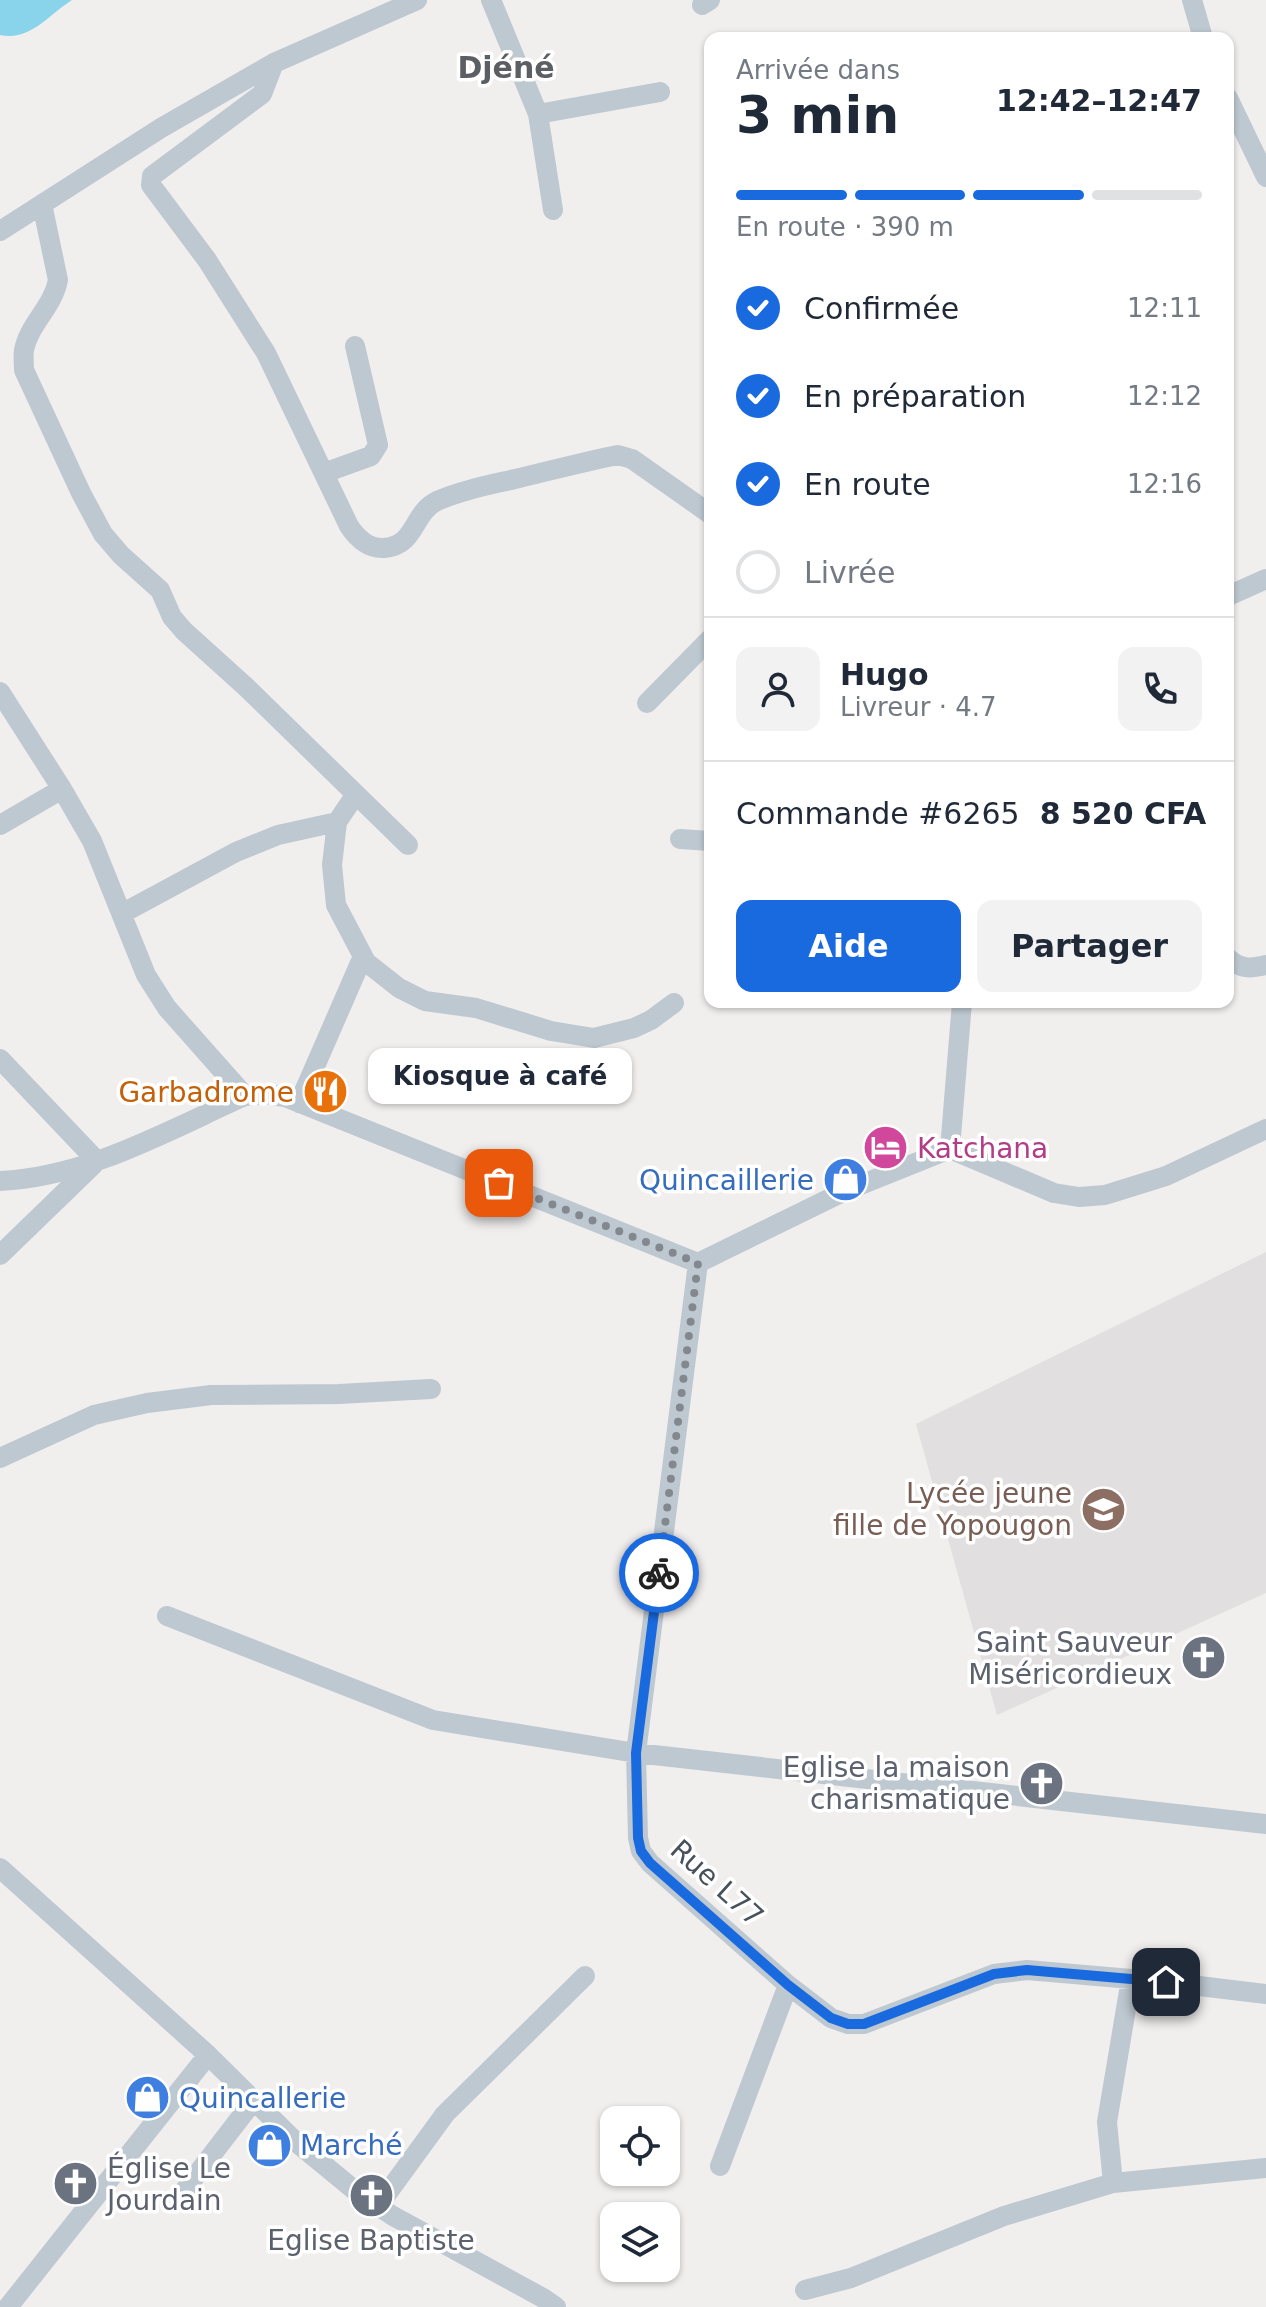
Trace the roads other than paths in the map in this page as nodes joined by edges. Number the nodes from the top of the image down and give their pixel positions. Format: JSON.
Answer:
{"nodes":[{"id":1,"x":417,"y":0,"type":"edge"},
{"id":2,"x":491,"y":0,"type":"edge"},
{"id":3,"x":1192,"y":0,"type":"edge"},
{"id":4,"x":1201,"y":32,"type":"edge"},
{"id":5,"x":274,"y":63,"type":"junction"},
{"id":6,"x":660,"y":92,"type":"dead end"},
{"id":7,"x":1234,"y":110,"type":"edge"},
{"id":8,"x":538,"y":114,"type":"junction"},
{"id":9,"x":1266,"y":177,"type":"edge"},
{"id":10,"x":42,"y":204,"type":"junction"},
{"id":11,"x":553,"y":210,"type":"dead end"},
{"id":12,"x":0,"y":231,"type":"edge"},
{"id":13,"x":355,"y":346,"type":"dead end"},
{"id":14,"x":324,"y":473,"type":"junction"},
{"id":15,"x":704,"y":510,"type":"edge"},
{"id":16,"x":1266,"y":579,"type":"edge"},
{"id":17,"x":1234,"y":593,"type":"edge"},
{"id":18,"x":704,"y":645,"type":"edge"},
{"id":19,"x":0,"y":692,"type":"edge"},
{"id":20,"x":647,"y":703,"type":"dead end"},
{"id":21,"x":62,"y":789,"type":"junction"},
{"id":22,"x":356,"y":794,"type":"junction"},
{"id":23,"x":337,"y":822,"type":"junction"},
{"id":24,"x":0,"y":825,"type":"edge"},
{"id":25,"x":680,"y":839,"type":"dead end"},
{"id":26,"x":704,"y":841,"type":"edge"},
{"id":27,"x":408,"y":845,"type":"dead end"},
{"id":28,"x":123,"y":913,"type":"junction"},
{"id":29,"x":366,"y":962,"type":"junction"},
{"id":30,"x":1234,"y":963,"type":"edge"},
{"id":31,"x":1266,"y":965,"type":"edge"},
{"id":32,"x":674,"y":1003,"type":"dead end"},
{"id":33,"x":962,"y":1008,"type":"edge"},
{"id":34,"x":0,"y":1059,"type":"edge"},
{"id":35,"x":245,"y":1096,"type":"junction"},
{"id":36,"x":299,"y":1103,"type":"junction"},
{"id":37,"x":1266,"y":1129,"type":"edge"},
{"id":38,"x":950,"y":1149,"type":"junction"},
{"id":39,"x":97,"y":1161,"type":"junction"},
{"id":40,"x":0,"y":1181,"type":"edge"},
{"id":41,"x":0,"y":1255,"type":"edge"},
{"id":42,"x":698,"y":1263,"type":"junction"},
{"id":43,"x":431,"y":1389,"type":"dead end"},
{"id":44,"x":0,"y":1458,"type":"edge"},
{"id":45,"x":167,"y":1616,"type":"dead end"},
{"id":46,"x":636,"y":1753,"type":"junction"},
{"id":47,"x":1266,"y":1824,"type":"edge"},
{"id":48,"x":0,"y":1868,"type":"edge"},
{"id":49,"x":585,"y":1976,"type":"dead end"},
{"id":50,"x":1131,"y":1979,"type":"junction"},
{"id":51,"x":788,"y":1985,"type":"junction"},
{"id":52,"x":1266,"y":1994,"type":"edge"},
{"id":53,"x":208,"y":2055,"type":"junction"},
{"id":54,"x":254,"y":2100,"type":"junction"},
{"id":55,"x":720,"y":2166,"type":"dead end"},
{"id":56,"x":1266,"y":2168,"type":"edge"},
{"id":57,"x":1113,"y":2183,"type":"junction"},
{"id":58,"x":184,"y":2191,"type":"dead end"},
{"id":59,"x":378,"y":2206,"type":"junction"},
{"id":60,"x":805,"y":2290,"type":"dead end"},
{"id":61,"x":544,"y":2304,"type":"edge"},
{"id":62,"x":8,"y":2307,"type":"edge"}],
"edges":[{"from":1,"to":5,"type":"street"},
{"from":2,"to":8,"type":"street"},
{"from":3,"to":4,"type":"street"},
{"from":5,"to":10,"type":"street"},
{"from":5,"to":14,"type":"street"},
{"from":6,"to":8,"type":"street"},
{"from":7,"to":9,"type":"street"},
{"from":8,"to":11,"type":"street"},
{"from":10,"to":12,"type":"street"},
{"from":10,"to":22,"type":"street"},
{"from":13,"to":14,"type":"street"},
{"from":14,"to":15,"type":"street"},
{"from":16,"to":17,"type":"street"},
{"from":18,"to":20,"type":"street"},
{"from":19,"to":21,"type":"street"},
{"from":21,"to":24,"type":"street"},
{"from":21,"to":28,"type":"street"},
{"from":22,"to":23,"type":"street"},
{"from":22,"to":27,"type":"street"},
{"from":23,"to":28,"type":"street"},
{"from":23,"to":29,"type":"street"},
{"from":25,"to":26,"type":"street"},
{"from":28,"to":35,"type":"street"},
{"from":29,"to":32,"type":"street"},
{"from":29,"to":36,"type":"street"},
{"from":30,"to":31,"type":"street"},
{"from":33,"to":38,"type":"street"},
{"from":34,"to":39,"type":"street"},
{"from":35,"to":36,"type":"street"},
{"from":35,"to":39,"type":"street"},
{"from":36,"to":42,"type":"street"},
{"from":37,"to":38,"type":"street"},
{"from":38,"to":42,"type":"street"},
{"from":39,"to":40,"type":"street"},
{"from":39,"to":41,"type":"street"},
{"from":42,"to":46,"type":"street","name":"Rue L77"},
{"from":43,"to":44,"type":"street"},
{"from":45,"to":46,"type":"street"},
{"from":46,"to":47,"type":"street"},
{"from":46,"to":51,"type":"street","name":"Rue L77"},
{"from":48,"to":53,"type":"street"},
{"from":49,"to":59,"type":"street"},
{"from":50,"to":51,"type":"street","name":"Rue L77"},
{"from":50,"to":52,"type":"street","name":"Rue L77"},
{"from":50,"to":57,"type":"street"},
{"from":51,"to":55,"type":"street"},
{"from":53,"to":54,"type":"street"},
{"from":53,"to":62,"type":"street"},
{"from":54,"to":58,"type":"street"},
{"from":54,"to":59,"type":"street"},
{"from":56,"to":57,"type":"street"},
{"from":57,"to":60,"type":"street"},
{"from":59,"to":61,"type":"street"}]}
